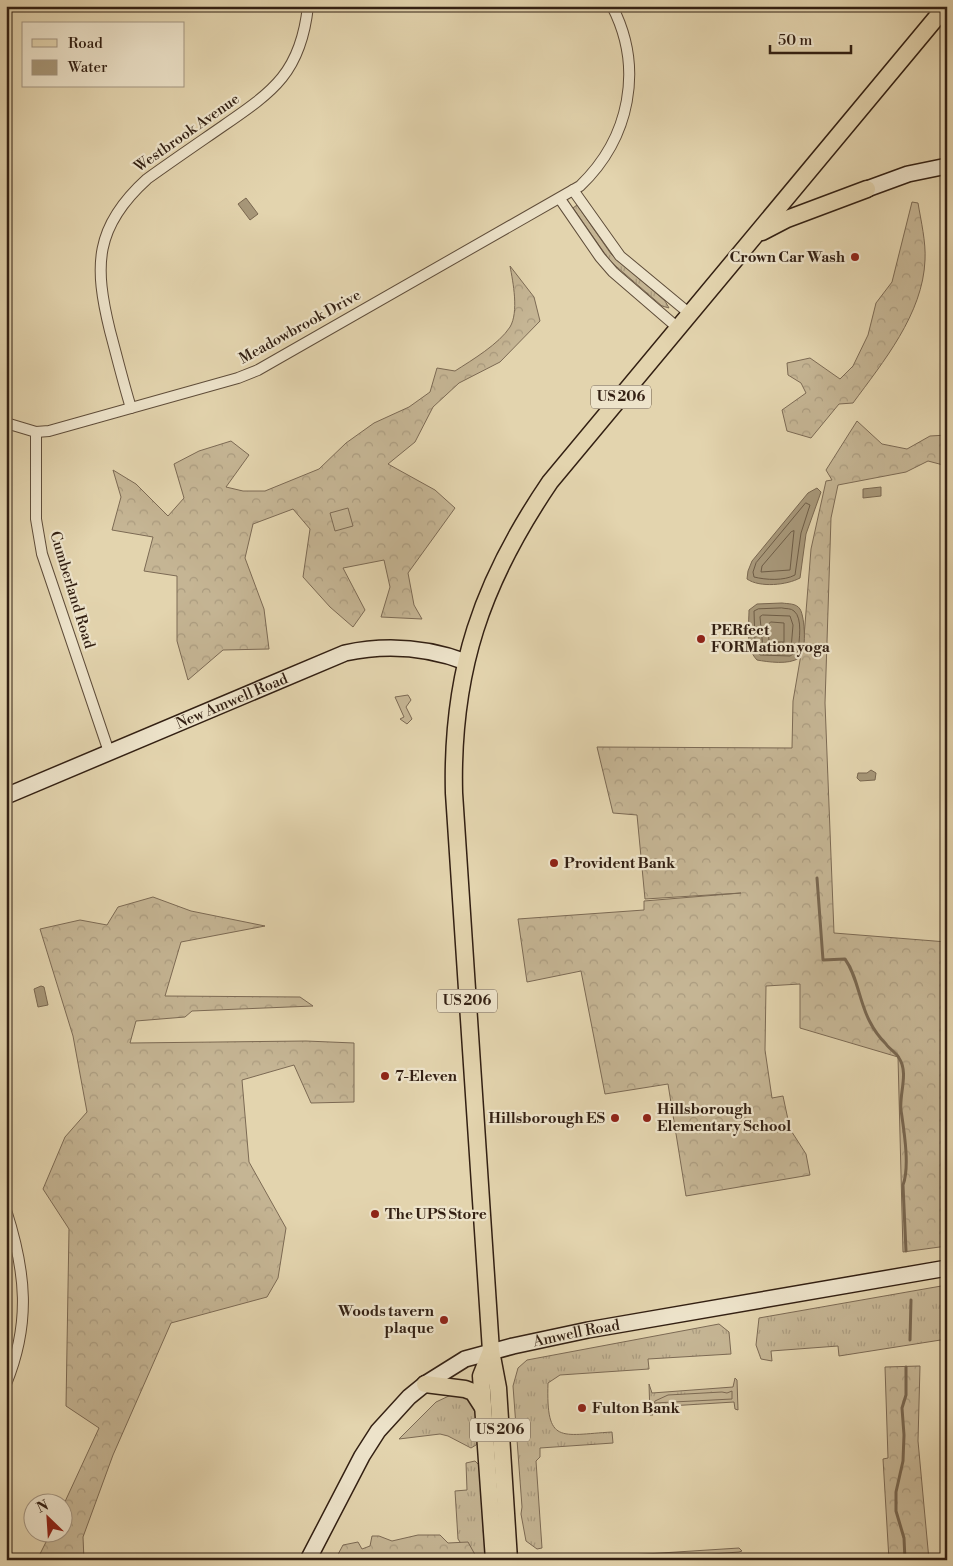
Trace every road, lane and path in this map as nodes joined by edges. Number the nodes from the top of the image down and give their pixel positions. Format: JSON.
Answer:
{"nodes":[{"id":1,"x":308,"y":6,"type":"edge"},
{"id":2,"x":612,"y":6,"type":"edge"},
{"id":3,"x":946,"y":6,"type":"edge"},
{"id":4,"x":947,"y":166,"type":"edge"},
{"id":5,"x":573,"y":190,"type":"junction"},
{"id":6,"x":868,"y":190,"type":"joint"},
{"id":7,"x":560,"y":199,"type":"junction"},
{"id":8,"x":756,"y":235,"type":"junction"},
{"id":9,"x":690,"y":314,"type":"junction"},
{"id":10,"x":678,"y":328,"type":"junction"},
{"id":11,"x":131,"y":408,"type":"junction"},
{"id":12,"x":6,"y":423,"type":"edge"},
{"id":13,"x":36,"y":432,"type":"junction"},
{"id":14,"x":466,"y":662,"type":"junction"},
{"id":15,"x":109,"y":752,"type":"junction"},
{"id":16,"x":6,"y":796,"type":"edge"},
{"id":17,"x":6,"y":1210,"type":"edge"},
{"id":18,"x":947,"y":1268,"type":"edge"},
{"id":19,"x":491,"y":1351,"type":"junction"},
{"id":20,"x":6,"y":1384,"type":"edge"},
{"id":21,"x":425,"y":1384,"type":"junction"},
{"id":22,"x":482,"y":1406,"type":"junction"},
{"id":23,"x":308,"y":1560,"type":"edge"},
{"id":24,"x":494,"y":1560,"type":"edge"},
{"id":25,"x":509,"y":1560,"type":"edge"}],
"edges":[{"from":1,"to":11,"type":"street","name":"Westbrook Avenue"},
{"from":2,"to":5,"type":"street","name":"Meadowbrook Drive"},
{"from":3,"to":8,"type":"main road","number":"US 206"},
{"from":4,"to":6,"type":"main road"},
{"from":5,"to":7,"type":"street","name":"Meadowbrook Drive"},
{"from":5,"to":9,"type":"street"},
{"from":6,"to":8,"type":"main road"},
{"from":7,"to":10,"type":"street"},
{"from":7,"to":11,"type":"street","name":"Meadowbrook Drive"},
{"from":8,"to":9,"type":"main road","number":"US 206"},
{"from":9,"to":10,"type":"main road","number":"US 206"},
{"from":10,"to":14,"type":"main road","number":"US 206"},
{"from":11,"to":13,"type":"street","name":"Meadowbrook Drive"},
{"from":12,"to":13,"type":"street"},
{"from":13,"to":15,"type":"street","name":"Cumberland Road"},
{"from":14,"to":15,"type":"main road","name":"New Amwell Road"},
{"from":14,"to":19,"type":"main road","number":"US 206"},
{"from":15,"to":16,"type":"main road","name":"New Amwell Road"},
{"from":17,"to":20,"type":"street"},
{"from":18,"to":19,"type":"main road","name":"Amwell Road"},
{"from":19,"to":21,"type":"main road","name":"Amwell Road"},
{"from":19,"to":22,"type":"main road","number":"US 206"},
{"from":19,"to":25,"type":"main road","number":"US 206"},
{"from":21,"to":22,"type":"main road"},
{"from":21,"to":23,"type":"main road","name":"Amwell Road"},
{"from":22,"to":24,"type":"main road","number":"US 206"}]}
